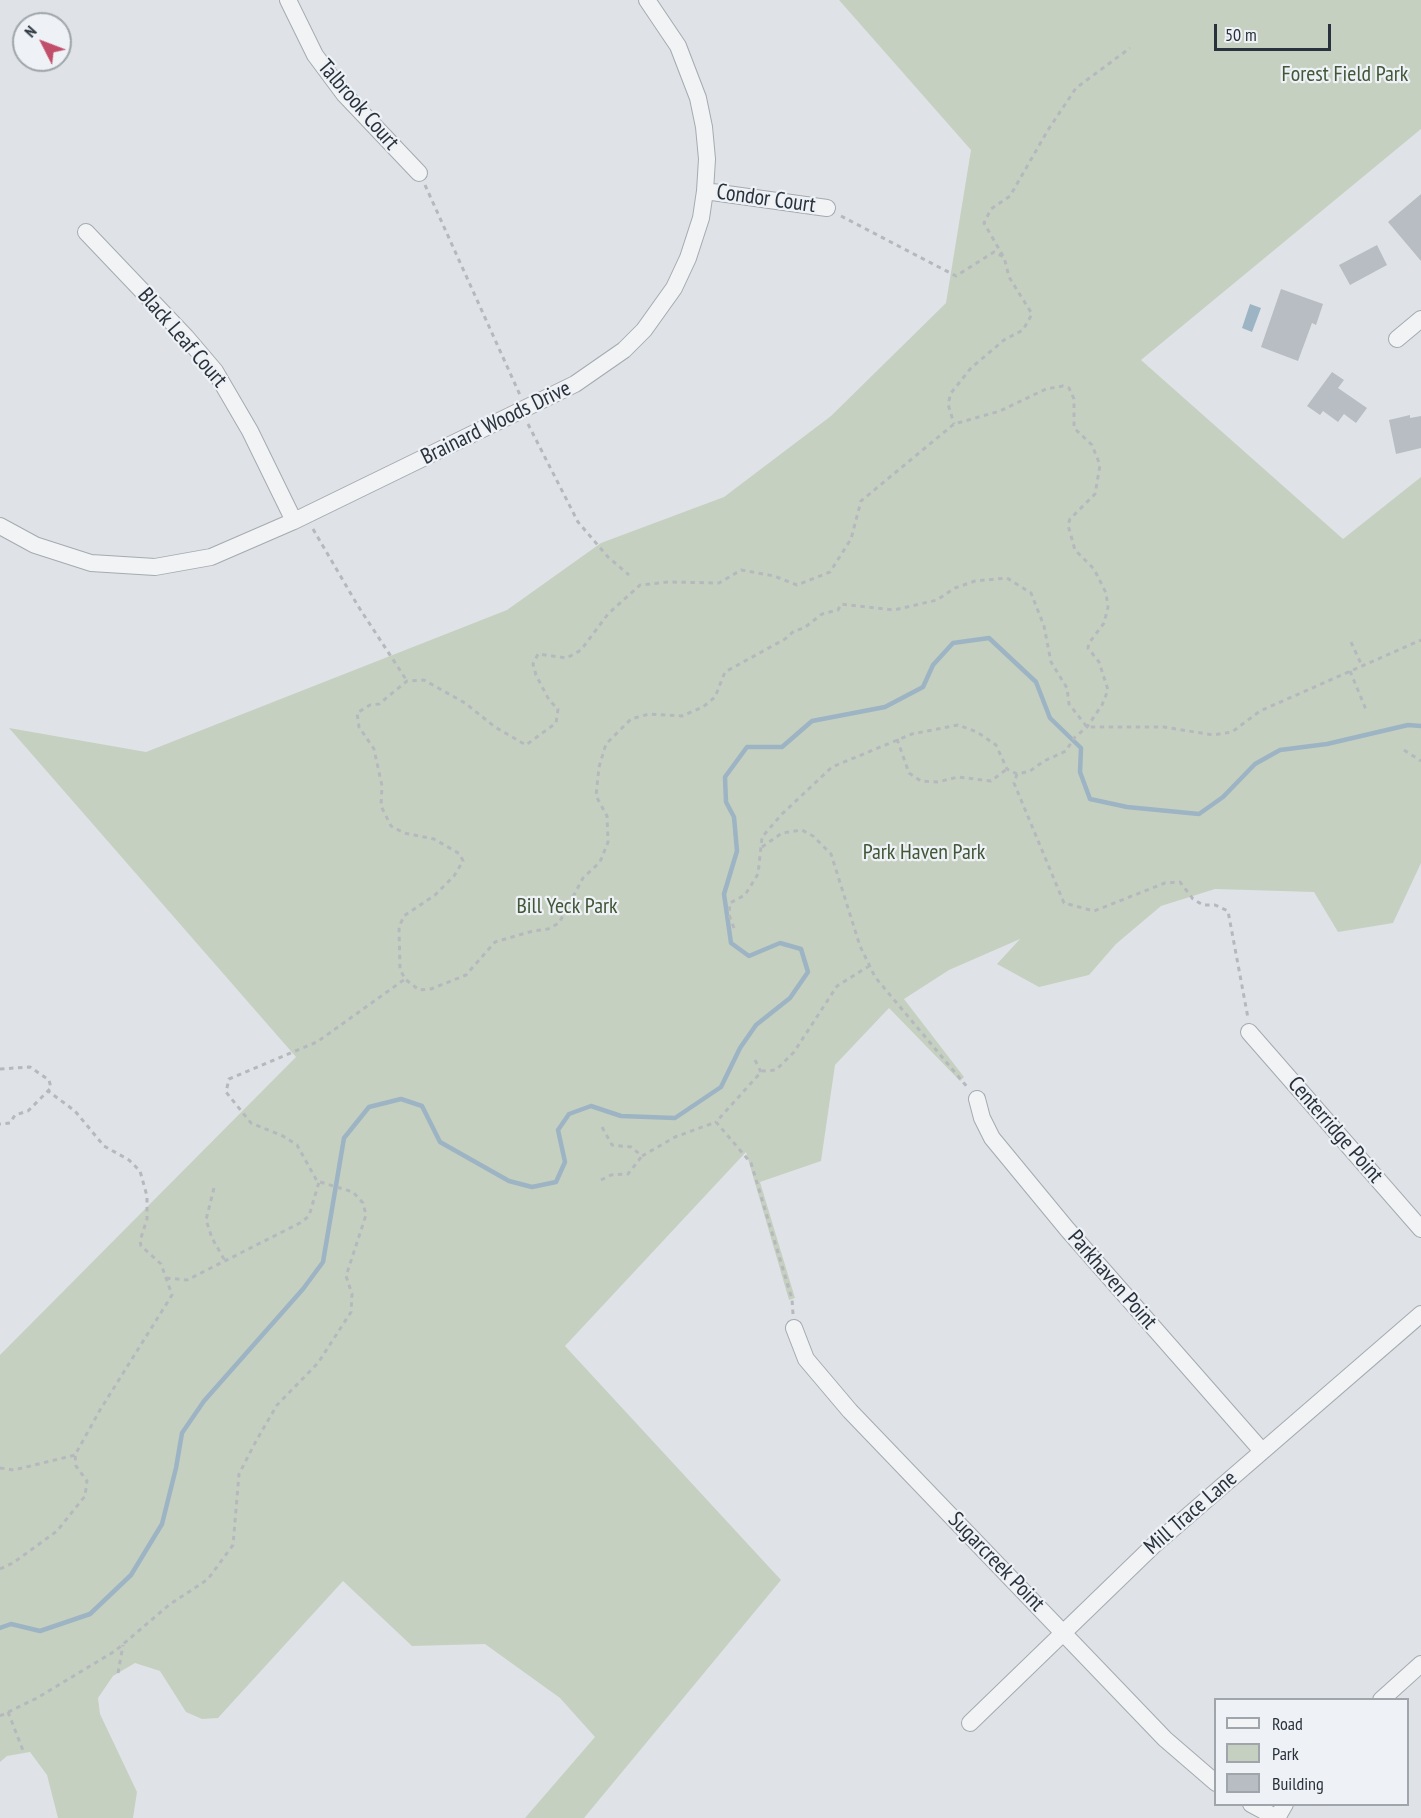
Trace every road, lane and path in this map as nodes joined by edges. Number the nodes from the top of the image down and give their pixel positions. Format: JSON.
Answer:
{"nodes":[{"id":1,"x":288,"y":0,"type":"edge"},
{"id":2,"x":647,"y":0,"type":"edge"},
{"id":3,"x":1130,"y":48,"type":"dead end"},
{"id":4,"x":419,"y":173,"type":"joint"},
{"id":5,"x":705,"y":191,"type":"junction"},
{"id":6,"x":826,"y":207,"type":"joint"},
{"id":7,"x":86,"y":232,"type":"dead end"},
{"id":8,"x":1004,"y":257,"type":"junction"},
{"id":9,"x":1421,"y":319,"type":"edge"},
{"id":10,"x":1398,"y":339,"type":"dead end"},
{"id":11,"x":521,"y":410,"type":"junction"},
{"id":12,"x":954,"y":424,"type":"junction"},
{"id":13,"x":299,"y":518,"type":"junction"},
{"id":14,"x":0,"y":526,"type":"edge"},
{"id":15,"x":629,"y":575,"type":"dead end"},
{"id":16,"x":1421,"y":640,"type":"edge"},
{"id":17,"x":1351,"y":642,"type":"dead end"},
{"id":18,"x":1362,"y":666,"type":"junction"},
{"id":19,"x":1350,"y":671,"type":"junction"},
{"id":20,"x":407,"y":681,"type":"junction"},
{"id":21,"x":1367,"y":712,"type":"dead end"},
{"id":22,"x":1087,"y":727,"type":"junction"},
{"id":23,"x":897,"y":739,"type":"junction"},
{"id":24,"x":1404,"y":750,"type":"dead end"},
{"id":25,"x":1421,"y":761,"type":"edge"},
{"id":26,"x":1007,"y":769,"type":"junction"},
{"id":27,"x":1017,"y":774,"type":"junction"},
{"id":28,"x":762,"y":847,"type":"junction"},
{"id":29,"x":734,"y":928,"type":"dead end"},
{"id":30,"x":869,"y":966,"type":"junction"},
{"id":31,"x":405,"y":979,"type":"junction"},
{"id":32,"x":1249,"y":1032,"type":"joint"},
{"id":33,"x":755,"y":1059,"type":"dead end"},
{"id":34,"x":0,"y":1069,"type":"edge"},
{"id":35,"x":761,"y":1072,"type":"junction"},
{"id":36,"x":48,"y":1091,"type":"junction"},
{"id":37,"x":977,"y":1099,"type":"joint"},
{"id":38,"x":716,"y":1122,"type":"junction"},
{"id":39,"x":0,"y":1124,"type":"edge"},
{"id":40,"x":602,"y":1127,"type":"dead end"},
{"id":41,"x":642,"y":1156,"type":"junction"},
{"id":42,"x":600,"y":1180,"type":"dead end"},
{"id":43,"x":320,"y":1182,"type":"junction"},
{"id":44,"x":214,"y":1188,"type":"dead end"},
{"id":45,"x":1421,"y":1229,"type":"edge"},
{"id":46,"x":225,"y":1261,"type":"junction"},
{"id":47,"x":166,"y":1278,"type":"junction"},
{"id":48,"x":1421,"y":1314,"type":"edge"},
{"id":49,"x":794,"y":1328,"type":"joint"},
{"id":50,"x":1262,"y":1451,"type":"junction"},
{"id":51,"x":75,"y":1455,"type":"junction"},
{"id":52,"x":0,"y":1468,"type":"edge"},
{"id":53,"x":0,"y":1569,"type":"edge"},
{"id":54,"x":1063,"y":1633,"type":"junction"},
{"id":55,"x":123,"y":1644,"type":"junction"},
{"id":56,"x":1421,"y":1665,"type":"edge"},
{"id":57,"x":118,"y":1673,"type":"dead end"},
{"id":58,"x":1383,"y":1698,"type":"edge"},
{"id":59,"x":8,"y":1712,"type":"junction"},
{"id":60,"x":0,"y":1716,"type":"edge"},
{"id":61,"x":970,"y":1723,"type":"dead end"},
{"id":62,"x":24,"y":1753,"type":"dead end"},
{"id":63,"x":1214,"y":1782,"type":"edge"},
{"id":64,"x":1255,"y":1806,"type":"edge"},
{"id":65,"x":1277,"y":1818,"type":"edge"}],
"edges":[{"from":1,"to":4,"type":"street","name":"Talbrook Court"},
{"from":2,"to":5,"type":"street","name":"Brainard Woods Drive"},
{"from":3,"to":8,"type":"path"},
{"from":4,"to":11,"type":"path"},
{"from":5,"to":6,"type":"street","name":"Condor Court"},
{"from":5,"to":11,"type":"street","name":"Brainard Woods Drive"},
{"from":6,"to":8,"type":"path"},
{"from":7,"to":13,"type":"street","name":"Black Leaf Court"},
{"from":8,"to":12,"type":"path"},
{"from":9,"to":10,"type":"street"},
{"from":11,"to":13,"type":"street","name":"Brainard Woods Drive"},
{"from":11,"to":15,"type":"path"},
{"from":12,"to":20,"type":"path"},
{"from":12,"to":22,"type":"path"},
{"from":13,"to":14,"type":"street","name":"Brainard Woods Drive"},
{"from":13,"to":20,"type":"path"},
{"from":16,"to":18,"type":"path"},
{"from":17,"to":18,"type":"path"},
{"from":18,"to":19,"type":"path"},
{"from":19,"to":21,"type":"path"},
{"from":19,"to":22,"type":"path"},
{"from":20,"to":31,"type":"path"},
{"from":22,"to":27,"type":"path"},
{"from":22,"to":31,"type":"path"},
{"from":23,"to":26,"type":"path"},
{"from":23,"to":26,"type":"path"},
{"from":23,"to":28,"type":"path"},
{"from":24,"to":25,"type":"path"},
{"from":26,"to":27,"type":"path"},
{"from":27,"to":32,"type":"path"},
{"from":28,"to":29,"type":"path"},
{"from":28,"to":30,"type":"path"},
{"from":30,"to":35,"type":"path"},
{"from":30,"to":37,"type":"path"},
{"from":31,"to":43,"type":"path"},
{"from":32,"to":45,"type":"street","name":"Centerridge Point"},
{"from":33,"to":35,"type":"path"},
{"from":34,"to":36,"type":"path"},
{"from":35,"to":38,"type":"path"},
{"from":36,"to":39,"type":"path"},
{"from":36,"to":47,"type":"path"},
{"from":37,"to":50,"type":"street","name":"Parkhaven Point"},
{"from":38,"to":41,"type":"path"},
{"from":38,"to":49,"type":"path"},
{"from":40,"to":41,"type":"path"},
{"from":41,"to":42,"type":"path"},
{"from":43,"to":46,"type":"path"},
{"from":43,"to":55,"type":"path"},
{"from":44,"to":46,"type":"path"},
{"from":46,"to":47,"type":"path"},
{"from":47,"to":51,"type":"path"},
{"from":48,"to":50,"type":"street","name":"Mill Trace Lane"},
{"from":49,"to":54,"type":"street","name":"Sugarcreek Point"},
{"from":50,"to":54,"type":"street","name":"Mill Trace Lane"},
{"from":51,"to":52,"type":"path"},
{"from":51,"to":53,"type":"path"},
{"from":54,"to":61,"type":"street","name":"Mill Trace Lane"},
{"from":54,"to":63,"type":"street","name":"Sugarcreek Point"},
{"from":55,"to":57,"type":"path"},
{"from":55,"to":59,"type":"path"},
{"from":56,"to":58,"type":"street"},
{"from":59,"to":60,"type":"path"},
{"from":59,"to":62,"type":"path"},
{"from":64,"to":65,"type":"street"}]}
